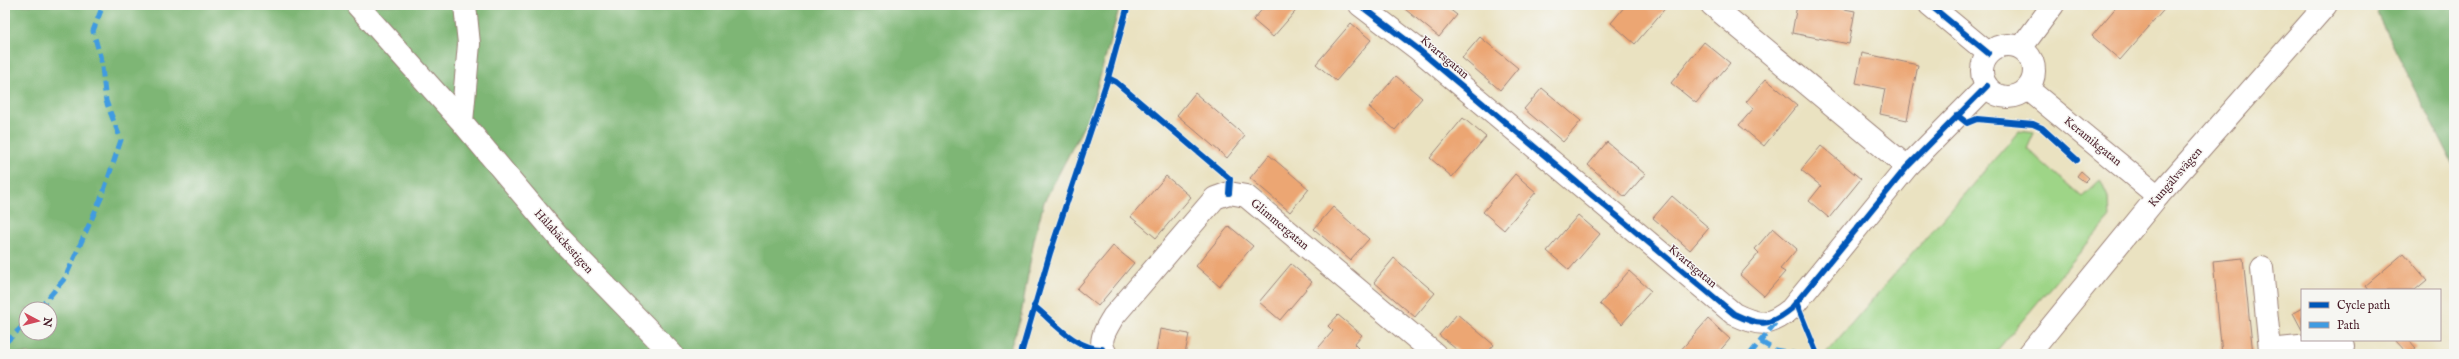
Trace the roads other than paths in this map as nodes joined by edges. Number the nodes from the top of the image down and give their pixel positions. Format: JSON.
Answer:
{"nodes":[{"id":1,"x":357,"y":5,"type":"edge"},
{"id":2,"x":465,"y":5,"type":"edge"},
{"id":3,"x":1360,"y":5,"type":"edge"},
{"id":4,"x":1712,"y":5,"type":"edge"},
{"id":5,"x":1930,"y":5,"type":"edge"},
{"id":6,"x":2053,"y":5,"type":"edge"},
{"id":7,"x":2326,"y":5,"type":"edge"},
{"id":8,"x":2021,"y":48,"type":"junction"},
{"id":9,"x":1988,"y":53,"type":"junction"},
{"id":10,"x":1987,"y":86,"type":"junction"},
{"id":11,"x":2028,"y":89,"type":"junction"},
{"id":12,"x":462,"y":122,"type":"junction"},
{"id":13,"x":1907,"y":167,"type":"junction"},
{"id":14,"x":2158,"y":196,"type":"junction"},
{"id":15,"x":2262,"y":268,"type":"dead end"},
{"id":16,"x":2342,"y":346,"type":"dead end"},
{"id":17,"x":2269,"y":352,"type":"edge"},
{"id":18,"x":672,"y":354,"type":"edge"},
{"id":19,"x":1106,"y":354,"type":"edge"},
{"id":20,"x":1435,"y":354,"type":"edge"},
{"id":21,"x":2029,"y":354,"type":"edge"}],
"edges":[{"from":1,"to":12,"type":"street","name":"Hålabäcksstigen"},
{"from":2,"to":12,"type":"street"},
{"from":3,"to":13,"type":"street","name":"Kvartsgatan"},
{"from":4,"to":13,"type":"street"},
{"from":5,"to":9,"type":"street"},
{"from":6,"to":8,"type":"street"},
{"from":7,"to":14,"type":"street","name":"Kungälvsvägen"},
{"from":8,"to":9,"type":"street"},
{"from":8,"to":11,"type":"street"},
{"from":9,"to":10,"type":"street"},
{"from":10,"to":11,"type":"street"},
{"from":10,"to":13,"type":"street","name":"Kvartsgatan"},
{"from":11,"to":14,"type":"street","name":"Keramikgatan"},
{"from":12,"to":18,"type":"street","name":"Hålabäcksstigen"},
{"from":14,"to":21,"type":"street","name":"Kungälvsvägen"},
{"from":15,"to":17,"type":"street"},
{"from":16,"to":17,"type":"street"},
{"from":19,"to":20,"type":"street","name":"Glimmergatan"}]}
